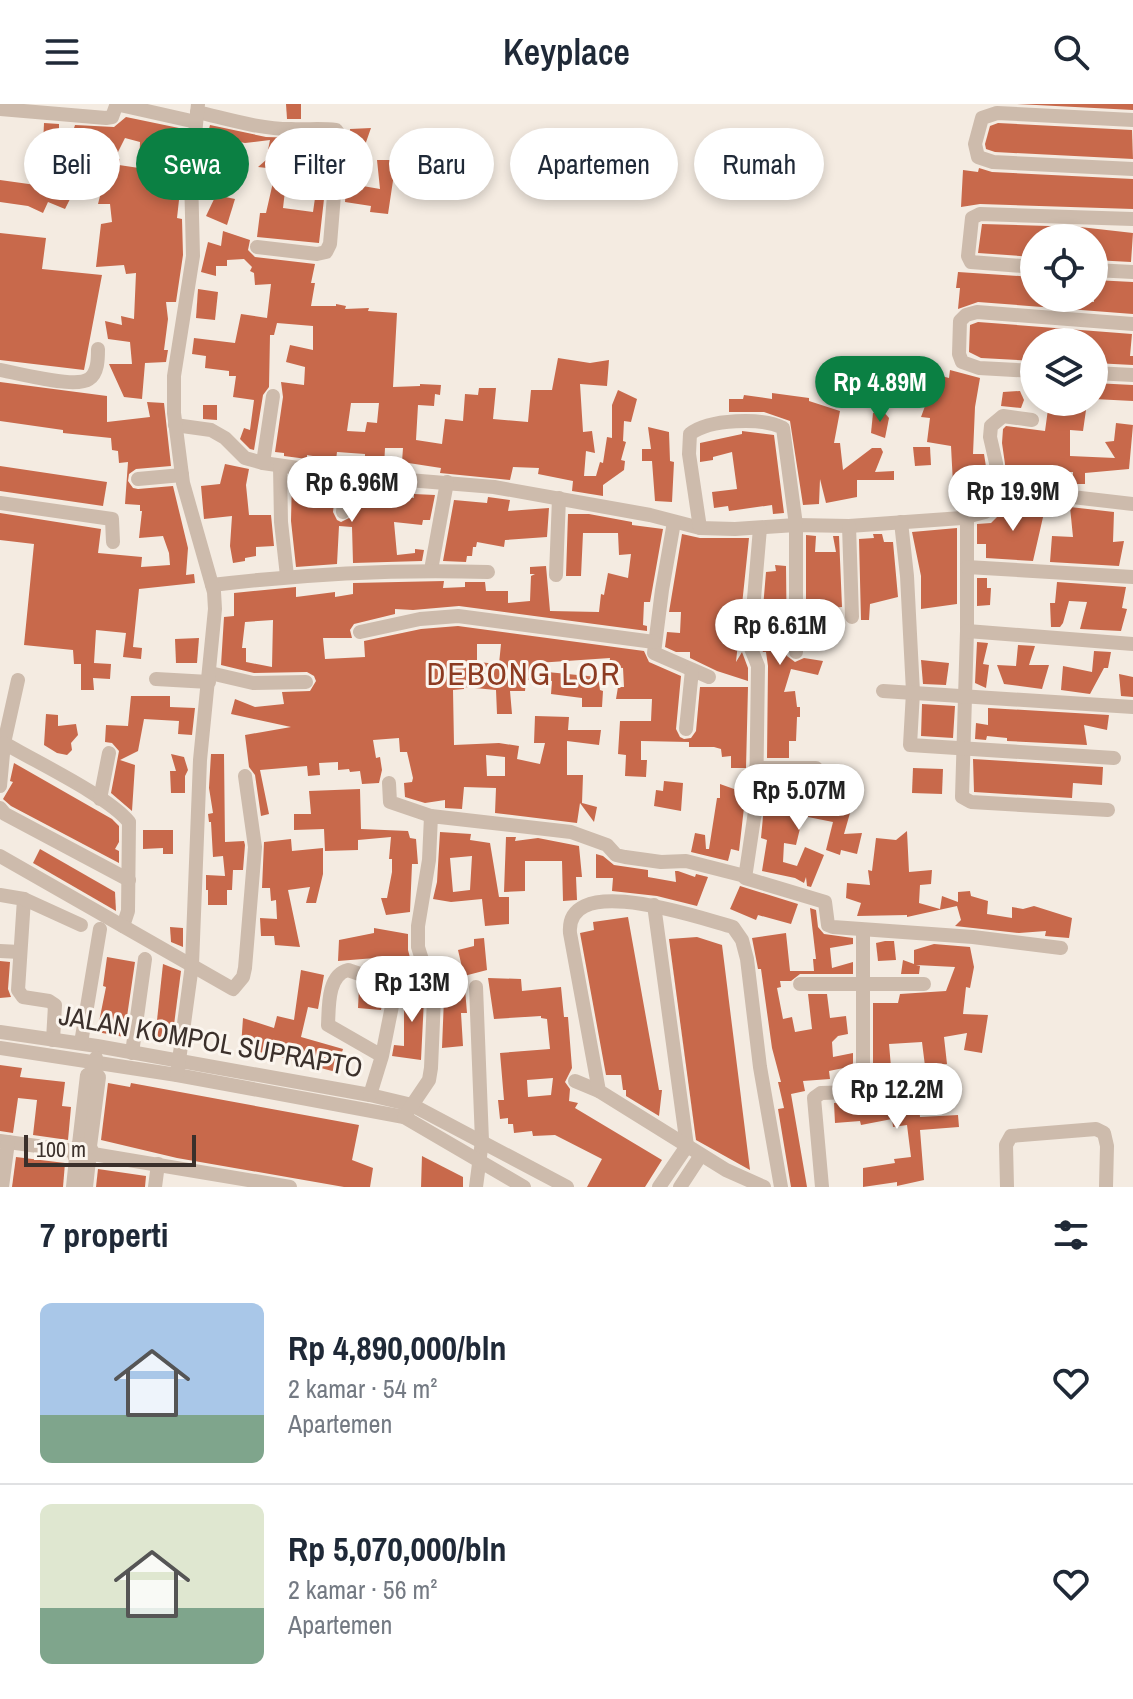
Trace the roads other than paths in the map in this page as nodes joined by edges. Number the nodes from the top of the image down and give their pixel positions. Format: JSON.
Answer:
{"nodes":[{"id":1,"x":0,"y":109,"type":"edge"},
{"id":2,"x":197,"y":113,"type":"edge"},
{"id":3,"x":1133,"y":120,"type":"edge"},
{"id":4,"x":1133,"y":169,"type":"edge"},
{"id":5,"x":1133,"y":219,"type":"edge"},
{"id":6,"x":257,"y":247,"type":"dead end"},
{"id":7,"x":1020,"y":266,"type":"edge"},
{"id":8,"x":1108,"y":271,"type":"edge"},
{"id":9,"x":1133,"y":272,"type":"edge"},
{"id":10,"x":1133,"y":324,"type":"edge"},
{"id":11,"x":98,"y":349,"type":"dead end"},
{"id":12,"x":0,"y":370,"type":"edge"},
{"id":13,"x":1020,"y":370,"type":"edge"},
{"id":14,"x":1108,"y":374,"type":"edge"},
{"id":15,"x":1133,"y":375,"type":"edge"},
{"id":16,"x":273,"y":396,"type":"dead end"},
{"id":17,"x":1032,"y":420,"type":"dead end"},
{"id":18,"x":175,"y":425,"type":"junction"},
{"id":19,"x":263,"y":463,"type":"junction"},
{"id":20,"x":280,"y":466,"type":"junction"},
{"id":21,"x":182,"y":475,"type":"junction"},
{"id":22,"x":347,"y":475,"type":"junction"},
{"id":23,"x":138,"y":479,"type":"dead end"},
{"id":24,"x":447,"y":482,"type":"junction"},
{"id":25,"x":559,"y":498,"type":"junction"},
{"id":26,"x":0,"y":503,"type":"edge"},
{"id":27,"x":1133,"y":504,"type":"edge"},
{"id":28,"x":999,"y":505,"type":"junction"},
{"id":29,"x":343,"y":512,"type":"dead end"},
{"id":30,"x":967,"y":518,"type":"junction"},
{"id":31,"x":674,"y":522,"type":"junction"},
{"id":32,"x":901,"y":522,"type":"junction"},
{"id":33,"x":796,"y":525,"type":"junction"},
{"id":34,"x":849,"y":526,"type":"junction"},
{"id":35,"x":700,"y":528,"type":"junction"},
{"id":36,"x":760,"y":528,"type":"junction"},
{"id":37,"x":113,"y":542,"type":"dead end"},
{"id":38,"x":967,"y":567,"type":"junction"},
{"id":39,"x":431,"y":570,"type":"junction"},
{"id":40,"x":488,"y":572,"type":"dead end"},
{"id":41,"x":556,"y":575,"type":"dead end"},
{"id":42,"x":287,"y":576,"type":"junction"},
{"id":43,"x":1133,"y":577,"type":"edge"},
{"id":44,"x":212,"y":585,"type":"junction"},
{"id":45,"x":852,"y":617,"type":"dead end"},
{"id":46,"x":967,"y":631,"type":"junction"},
{"id":47,"x":360,"y":632,"type":"dead end"},
{"id":48,"x":654,"y":642,"type":"junction"},
{"id":49,"x":1133,"y":644,"type":"edge"},
{"id":50,"x":796,"y":652,"type":"dead end"},
{"id":51,"x":692,"y":670,"type":"junction"},
{"id":52,"x":709,"y":677,"type":"dead end"},
{"id":53,"x":210,"y":678,"type":"junction"},
{"id":54,"x":156,"y":679,"type":"dead end"},
{"id":55,"x":18,"y":680,"type":"dead end"},
{"id":56,"x":306,"y":682,"type":"dead end"},
{"id":57,"x":883,"y":691,"type":"dead end"},
{"id":58,"x":913,"y":692,"type":"junction"},
{"id":59,"x":966,"y":697,"type":"junction"},
{"id":60,"x":1133,"y":707,"type":"edge"},
{"id":61,"x":686,"y":729,"type":"dead end"},
{"id":62,"x":4,"y":743,"type":"junction"},
{"id":63,"x":963,"y":749,"type":"junction"},
{"id":64,"x":109,"y":753,"type":"dead end"},
{"id":65,"x":1114,"y":758,"type":"dead end"},
{"id":66,"x":756,"y":768,"type":"junction"},
{"id":67,"x":816,"y":768,"type":"dead end"},
{"id":68,"x":245,"y":776,"type":"dead end"},
{"id":69,"x":389,"y":783,"type":"dead end"},
{"id":70,"x":0,"y":786,"type":"edge"},
{"id":71,"x":100,"y":799,"type":"junction"},
{"id":72,"x":0,"y":808,"type":"edge"},
{"id":73,"x":1108,"y":810,"type":"dead end"},
{"id":74,"x":431,"y":816,"type":"junction"},
{"id":75,"x":0,"y":856,"type":"edge"},
{"id":76,"x":745,"y":876,"type":"junction"},
{"id":77,"x":129,"y":880,"type":"junction"},
{"id":78,"x":0,"y":895,"type":"edge"},
{"id":79,"x":24,"y":899,"type":"junction"},
{"id":80,"x":654,"y":905,"type":"junction"},
{"id":81,"x":125,"y":920,"type":"junction"},
{"id":82,"x":81,"y":925,"type":"dead end"},
{"id":83,"x":100,"y":929,"type":"dead end"},
{"id":84,"x":863,"y":931,"type":"junction"},
{"id":85,"x":1061,"y":948,"type":"dead end"},
{"id":86,"x":0,"y":951,"type":"edge"},
{"id":87,"x":20,"y":952,"type":"junction"},
{"id":88,"x":145,"y":959,"type":"dead end"},
{"id":89,"x":192,"y":965,"type":"junction"},
{"id":90,"x":800,"y":984,"type":"dead end"},
{"id":91,"x":861,"y":984,"type":"junction"},
{"id":92,"x":924,"y":984,"type":"dead end"},
{"id":93,"x":476,"y":987,"type":"dead end"},
{"id":94,"x":0,"y":1032,"type":"edge"},
{"id":95,"x":53,"y":1040,"type":"junction"},
{"id":96,"x":81,"y":1043,"type":"junction"},
{"id":97,"x":97,"y":1046,"type":"junction"},
{"id":98,"x":0,"y":1048,"type":"edge"},
{"id":99,"x":132,"y":1053,"type":"junction"},
{"id":100,"x":382,"y":1056,"type":"junction"},
{"id":101,"x":94,"y":1067,"type":"junction"},
{"id":102,"x":179,"y":1069,"type":"junction"},
{"id":103,"x":575,"y":1081,"type":"dead end"},
{"id":104,"x":599,"y":1091,"type":"junction"},
{"id":105,"x":370,"y":1095,"type":"junction"},
{"id":106,"x":682,"y":1110,"type":"junction"},
{"id":107,"x":408,"y":1111,"type":"junction"},
{"id":108,"x":658,"y":1128,"type":"junction"},
{"id":109,"x":482,"y":1141,"type":"junction"},
{"id":110,"x":4,"y":1142,"type":"edge"},
{"id":111,"x":687,"y":1146,"type":"junction"},
{"id":112,"x":84,"y":1152,"type":"junction"},
{"id":113,"x":701,"y":1155,"type":"junction"},
{"id":114,"x":479,"y":1161,"type":"junction"},
{"id":115,"x":158,"y":1164,"type":"junction"},
{"id":116,"x":226,"y":1182,"type":"edge"},
{"id":117,"x":2,"y":1187,"type":"edge"},
{"id":118,"x":73,"y":1187,"type":"edge"},
{"id":119,"x":86,"y":1187,"type":"edge"},
{"id":120,"x":155,"y":1187,"type":"edge"},
{"id":121,"x":290,"y":1187,"type":"edge"},
{"id":122,"x":476,"y":1187,"type":"edge"},
{"id":123,"x":524,"y":1187,"type":"edge"},
{"id":124,"x":567,"y":1187,"type":"edge"},
{"id":125,"x":659,"y":1187,"type":"edge"},
{"id":126,"x":680,"y":1187,"type":"edge"},
{"id":127,"x":764,"y":1187,"type":"edge"},
{"id":128,"x":781,"y":1187,"type":"edge"},
{"id":129,"x":822,"y":1187,"type":"edge"},
{"id":130,"x":1007,"y":1187,"type":"edge"},
{"id":131,"x":1106,"y":1187,"type":"edge"}],
"edges":[{"from":1,"to":2,"type":"street"},
{"from":2,"to":6,"type":"street"},
{"from":2,"to":18,"type":"street"},
{"from":3,"to":4,"type":"street"},
{"from":5,"to":7,"type":"street"},
{"from":8,"to":9,"type":"street"},
{"from":10,"to":13,"type":"street"},
{"from":11,"to":12,"type":"street"},
{"from":14,"to":15,"type":"street"},
{"from":16,"to":19,"type":"street"},
{"from":17,"to":28,"type":"street"},
{"from":18,"to":19,"type":"street"},
{"from":18,"to":21,"type":"street"},
{"from":19,"to":20,"type":"street"},
{"from":20,"to":22,"type":"street"},
{"from":20,"to":42,"type":"street"},
{"from":21,"to":23,"type":"street"},
{"from":21,"to":44,"type":"street"},
{"from":22,"to":24,"type":"street"},
{"from":22,"to":29,"type":"street"},
{"from":24,"to":25,"type":"street"},
{"from":24,"to":39,"type":"street"},
{"from":25,"to":31,"type":"street"},
{"from":25,"to":41,"type":"street"},
{"from":26,"to":37,"type":"street"},
{"from":27,"to":28,"type":"street"},
{"from":28,"to":30,"type":"street"},
{"from":30,"to":32,"type":"street"},
{"from":30,"to":38,"type":"street"},
{"from":31,"to":35,"type":"street"},
{"from":31,"to":48,"type":"street"},
{"from":32,"to":34,"type":"street"},
{"from":32,"to":58,"type":"street"},
{"from":33,"to":34,"type":"street"},
{"from":33,"to":35,"type":"street"},
{"from":33,"to":36,"type":"street"},
{"from":33,"to":50,"type":"street"},
{"from":34,"to":45,"type":"street"},
{"from":35,"to":36,"type":"street"},
{"from":36,"to":66,"type":"street"},
{"from":38,"to":43,"type":"street"},
{"from":38,"to":46,"type":"street"},
{"from":39,"to":40,"type":"street"},
{"from":39,"to":42,"type":"street"},
{"from":42,"to":44,"type":"street"},
{"from":44,"to":53,"type":"street"},
{"from":46,"to":49,"type":"street"},
{"from":46,"to":59,"type":"street"},
{"from":47,"to":48,"type":"street"},
{"from":48,"to":51,"type":"street"},
{"from":51,"to":52,"type":"street"},
{"from":51,"to":61,"type":"street"},
{"from":53,"to":54,"type":"street"},
{"from":53,"to":56,"type":"street"},
{"from":53,"to":89,"type":"street"},
{"from":55,"to":62,"type":"street"},
{"from":57,"to":58,"type":"street"},
{"from":58,"to":59,"type":"street"},
{"from":58,"to":63,"type":"street"},
{"from":59,"to":60,"type":"street"},
{"from":59,"to":63,"type":"street"},
{"from":62,"to":70,"type":"street"},
{"from":62,"to":71,"type":"street"},
{"from":63,"to":65,"type":"street"},
{"from":63,"to":73,"type":"street"},
{"from":64,"to":71,"type":"street"},
{"from":66,"to":67,"type":"street"},
{"from":66,"to":76,"type":"street"},
{"from":68,"to":89,"type":"street"},
{"from":69,"to":74,"type":"street"},
{"from":71,"to":77,"type":"street"},
{"from":72,"to":77,"type":"street"},
{"from":74,"to":76,"type":"street"},
{"from":74,"to":107,"type":"street"},
{"from":75,"to":81,"type":"street"},
{"from":76,"to":84,"type":"street"},
{"from":77,"to":81,"type":"street"},
{"from":78,"to":79,"type":"street"},
{"from":79,"to":82,"type":"street"},
{"from":79,"to":87,"type":"street"},
{"from":80,"to":104,"type":"street"},
{"from":80,"to":106,"type":"street"},
{"from":80,"to":128,"type":"street"},
{"from":81,"to":89,"type":"street"},
{"from":83,"to":96,"type":"street"},
{"from":84,"to":85,"type":"street"},
{"from":84,"to":91,"type":"street"},
{"from":86,"to":87,"type":"street"},
{"from":87,"to":95,"type":"street"},
{"from":88,"to":99,"type":"street"},
{"from":89,"to":102,"type":"street"},
{"from":90,"to":91,"type":"street"},
{"from":91,"to":92,"type":"street"},
{"from":91,"to":129,"type":"street"},
{"from":93,"to":109,"type":"street"},
{"from":94,"to":95,"type":"street","name":"JALAN KOMPOL SUPRAPTO"},
{"from":95,"to":96,"type":"street","name":"JALAN KOMPOL SUPRAPTO"},
{"from":96,"to":97,"type":"street","name":"JALAN KOMPOL SUPRAPTO"},
{"from":97,"to":99,"type":"street","name":"JALAN KOMPOL SUPRAPTO"},
{"from":97,"to":101,"type":"street"},
{"from":98,"to":101,"type":"street","name":"JALAN KOMPOL SUPRAPTO"},
{"from":99,"to":102,"type":"street","name":"JALAN KOMPOL SUPRAPTO"},
{"from":100,"to":100,"type":"street"},
{"from":100,"to":105,"type":"street"},
{"from":101,"to":102,"type":"street","name":"JALAN KOMPOL SUPRAPTO"},
{"from":101,"to":112,"type":"street"},
{"from":102,"to":105,"type":"street","name":"JALAN KOMPOL SUPRAPTO"},
{"from":102,"to":107,"type":"street","name":"JALAN KOMPOL SUPRAPTO"},
{"from":103,"to":104,"type":"street"},
{"from":104,"to":108,"type":"street"},
{"from":105,"to":107,"type":"street","name":"JALAN KOMPOL SUPRAPTO"},
{"from":106,"to":108,"type":"street"},
{"from":106,"to":111,"type":"street"},
{"from":107,"to":109,"type":"street"},
{"from":107,"to":114,"type":"street"},
{"from":108,"to":111,"type":"street"},
{"from":109,"to":114,"type":"street"},
{"from":109,"to":124,"type":"street"},
{"from":110,"to":112,"type":"street"},
{"from":110,"to":117,"type":"street"},
{"from":111,"to":113,"type":"street"},
{"from":111,"to":125,"type":"street"},
{"from":112,"to":115,"type":"street"},
{"from":112,"to":118,"type":"street"},
{"from":112,"to":119,"type":"street"},
{"from":113,"to":126,"type":"street"},
{"from":113,"to":127,"type":"street"},
{"from":114,"to":122,"type":"street"},
{"from":114,"to":123,"type":"street"},
{"from":115,"to":116,"type":"street"},
{"from":115,"to":120,"type":"street"},
{"from":116,"to":121,"type":"street"},
{"from":130,"to":131,"type":"street"}]}
